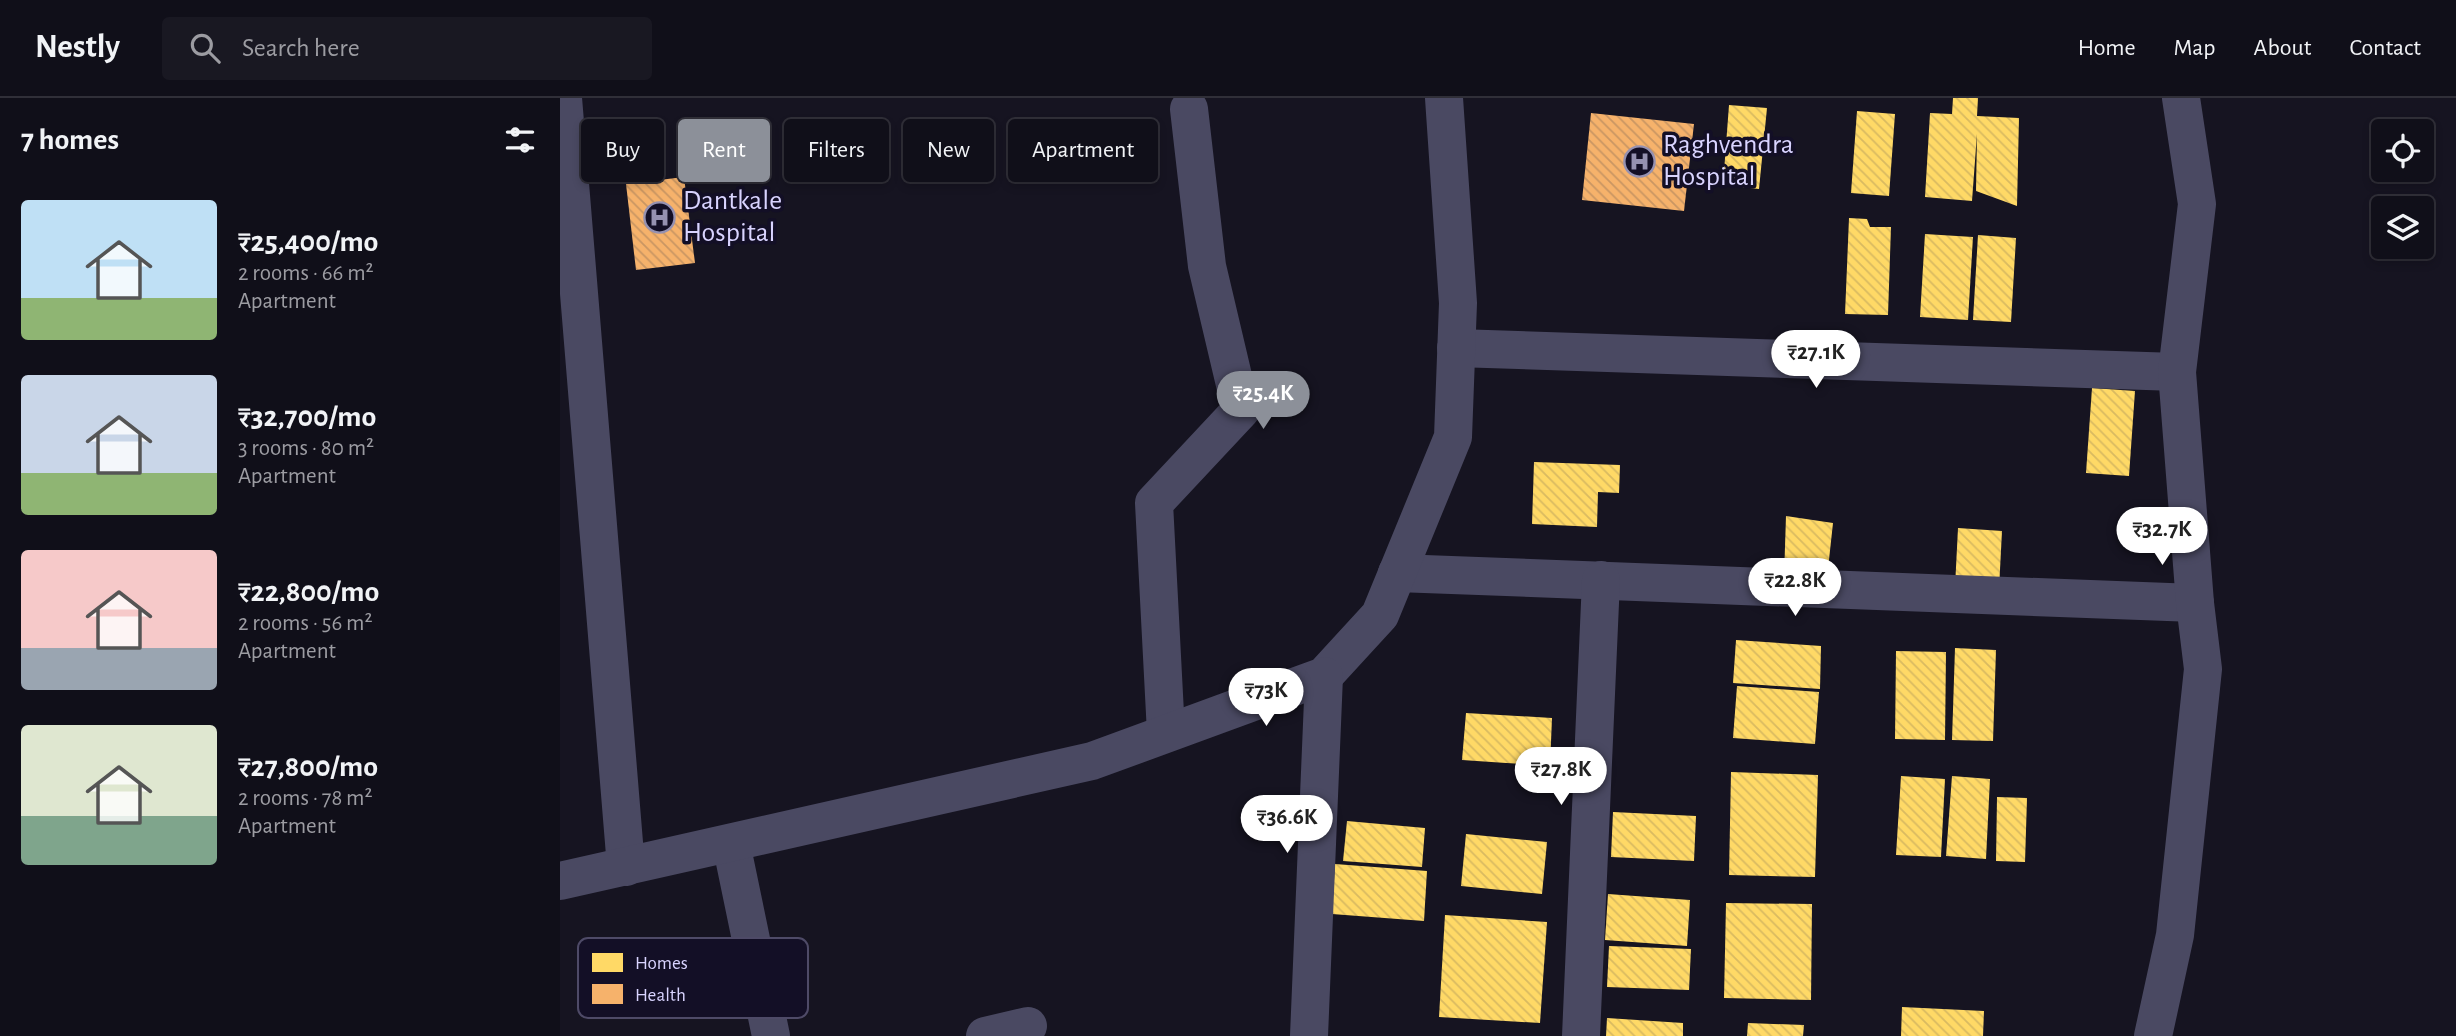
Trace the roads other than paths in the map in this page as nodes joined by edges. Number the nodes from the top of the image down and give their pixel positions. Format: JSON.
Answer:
{"nodes":[{"id":1,"x":564,"y":98,"type":"edge"},
{"id":2,"x":1444,"y":98,"type":"edge"},
{"id":3,"x":2181,"y":98,"type":"edge"},
{"id":4,"x":1189,"y":109,"type":"dead end"},
{"id":5,"x":1456,"y":348,"type":"junction"},
{"id":6,"x":2177,"y":372,"type":"junction"},
{"id":7,"x":1397,"y":573,"type":"junction"},
{"id":8,"x":1601,"y":580,"type":"junction"},
{"id":9,"x":2194,"y":603,"type":"junction"},
{"id":10,"x":1324,"y":676,"type":"junction"},
{"id":11,"x":1166,"y":733,"type":"junction"},
{"id":12,"x":731,"y":844,"type":"junction"},
{"id":13,"x":626,"y":867,"type":"junction"},
{"id":14,"x":560,"y":881,"type":"edge"},
{"id":15,"x":751,"y":938,"type":"edge"},
{"id":16,"x":767,"y":1018,"type":"edge"},
{"id":17,"x":1028,"y":1026,"type":"dead end"},
{"id":18,"x":771,"y":1036,"type":"edge"},
{"id":19,"x":985,"y":1036,"type":"edge"},
{"id":20,"x":1309,"y":1036,"type":"edge"},
{"id":21,"x":1581,"y":1036,"type":"edge"},
{"id":22,"x":2153,"y":1036,"type":"edge"}],
"edges":[{"from":1,"to":13,"type":"street"},
{"from":2,"to":5,"type":"street"},
{"from":3,"to":6,"type":"street"},
{"from":4,"to":11,"type":"street"},
{"from":5,"to":6,"type":"street"},
{"from":5,"to":7,"type":"street"},
{"from":6,"to":9,"type":"street"},
{"from":7,"to":8,"type":"street"},
{"from":7,"to":10,"type":"street"},
{"from":8,"to":9,"type":"street"},
{"from":8,"to":21,"type":"street"},
{"from":9,"to":22,"type":"street"},
{"from":10,"to":11,"type":"street"},
{"from":10,"to":20,"type":"street"},
{"from":11,"to":12,"type":"street"},
{"from":12,"to":13,"type":"street"},
{"from":12,"to":15,"type":"street"},
{"from":13,"to":14,"type":"street"},
{"from":16,"to":18,"type":"street"},
{"from":17,"to":19,"type":"street"}]}
